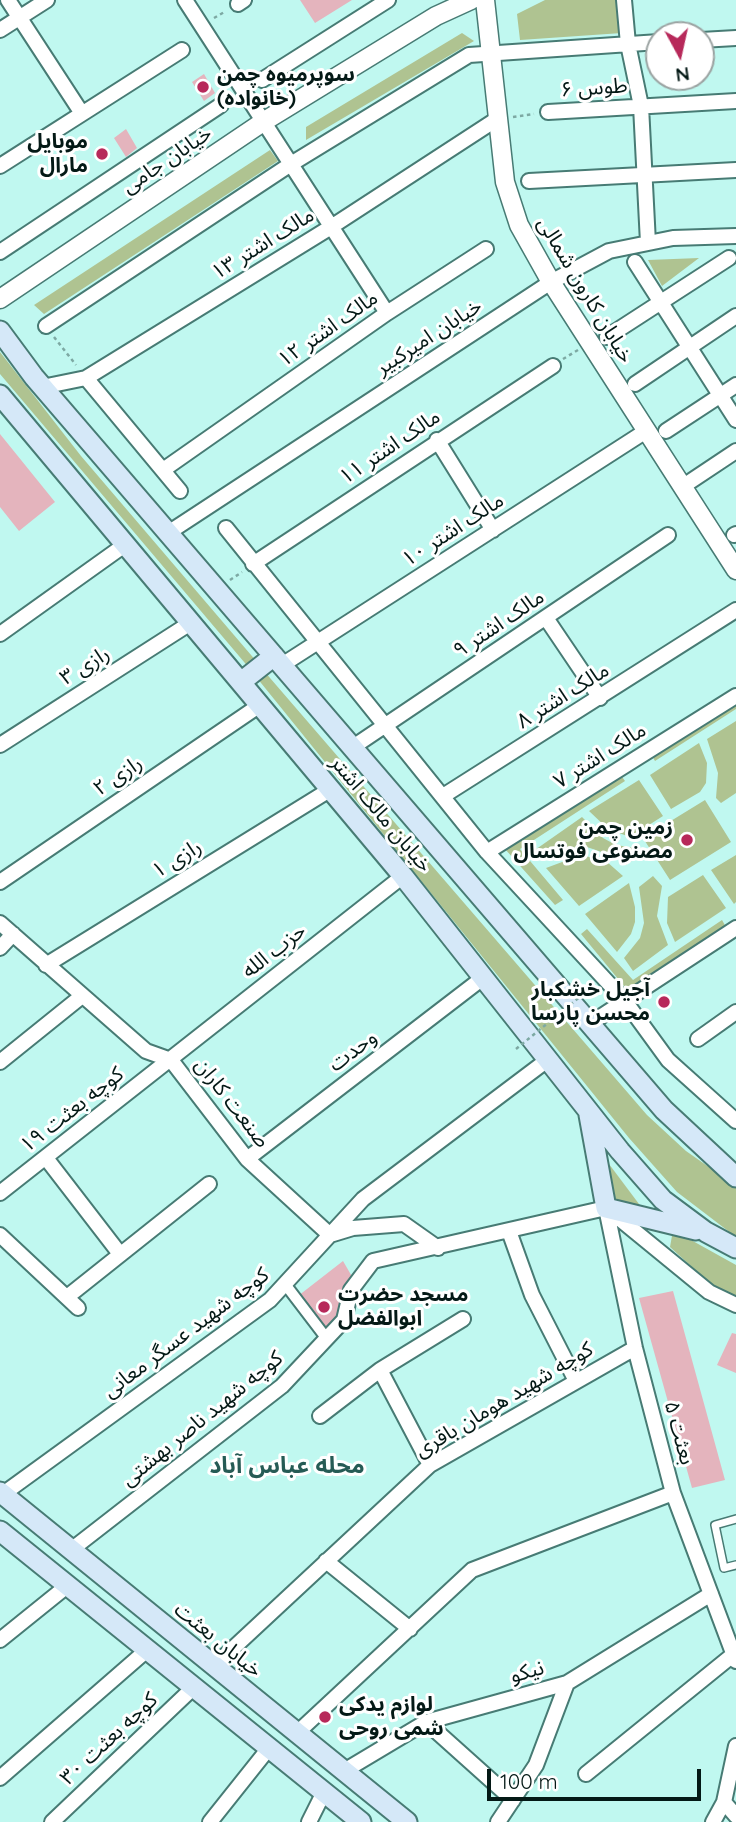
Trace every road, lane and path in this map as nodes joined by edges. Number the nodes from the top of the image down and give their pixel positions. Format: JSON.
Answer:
{"nodes":[{"id":1,"x":8,"y":0,"type":"edge"},
{"id":2,"x":47,"y":0,"type":"edge"},
{"id":3,"x":185,"y":0,"type":"edge"},
{"id":4,"x":388,"y":0,"type":"edge"},
{"id":5,"x":471,"y":0,"type":"edge"},
{"id":6,"x":485,"y":0,"type":"edge"},
{"id":7,"x":624,"y":0,"type":"edge"},
{"id":8,"x":241,"y":2,"type":"edge"},
{"id":9,"x":19,"y":17,"type":"junction"},
{"id":10,"x":201,"y":25,"type":"junction"},
{"id":11,"x":0,"y":30,"type":"edge"},
{"id":12,"x":736,"y":38,"type":"edge"},
{"id":13,"x":715,"y":39,"type":"edge"},
{"id":14,"x":645,"y":43,"type":"edge"},
{"id":15,"x":628,"y":44,"type":"junction"},
{"id":16,"x":182,"y":50,"type":"dead end"},
{"id":17,"x":491,"y":52,"type":"junction"},
{"id":18,"x":262,"y":79,"type":"dead end"},
{"id":19,"x":736,"y":101,"type":"edge"},
{"id":20,"x":221,"y":105,"type":"dead end"},
{"id":21,"x":641,"y":106,"type":"junction"},
{"id":22,"x":81,"y":112,"type":"junction"},
{"id":23,"x":548,"y":112,"type":"joint"},
{"id":24,"x":497,"y":119,"type":"junction"},
{"id":25,"x":263,"y":122,"type":"junction"},
{"id":26,"x":291,"y":164,"type":"junction"},
{"id":27,"x":0,"y":166,"type":"edge"},
{"id":28,"x":736,"y":170,"type":"edge"},
{"id":29,"x":645,"y":174,"type":"junction"},
{"id":30,"x":529,"y":181,"type":"dead end"},
{"id":31,"x":331,"y":227,"type":"junction"},
{"id":32,"x":736,"y":236,"type":"edge"},
{"id":33,"x":648,"y":243,"type":"junction"},
{"id":34,"x":486,"y":249,"type":"dead end"},
{"id":35,"x":0,"y":252,"type":"edge"},
{"id":36,"x":729,"y":258,"type":"dead end"},
{"id":37,"x":635,"y":262,"type":"dead end"},
{"id":38,"x":551,"y":282,"type":"junction"},
{"id":39,"x":0,"y":299,"type":"edge"},
{"id":40,"x":661,"y":302,"type":"junction"},
{"id":41,"x":387,"y":313,"type":"junction"},
{"id":42,"x":736,"y":316,"type":"edge"},
{"id":43,"x":46,"y":326,"type":"joint"},
{"id":44,"x":0,"y":331,"type":"edge"},
{"id":45,"x":607,"y":337,"type":"dead end"},
{"id":46,"x":589,"y":342,"type":"junction"},
{"id":47,"x":690,"y":347,"type":"junction"},
{"id":48,"x":553,"y":366,"type":"joint"},
{"id":49,"x":86,"y":378,"type":"junction"},
{"id":50,"x":635,"y":384,"type":"dead end"},
{"id":51,"x":736,"y":385,"type":"edge"},
{"id":52,"x":42,"y":387,"type":"junction"},
{"id":53,"x":0,"y":395,"type":"edge"},
{"id":54,"x":721,"y":396,"type":"junction"},
{"id":55,"x":736,"y":420,"type":"edge"},
{"id":56,"x":666,"y":430,"type":"dead end"},
{"id":57,"x":646,"y":431,"type":"junction"},
{"id":58,"x":437,"y":440,"type":"junction"},
{"id":59,"x":736,"y":451,"type":"edge"},
{"id":60,"x":163,"y":470,"type":"junction"},
{"id":61,"x":682,"y":487,"type":"junction"},
{"id":62,"x":180,"y":491,"type":"dead end"},
{"id":63,"x":226,"y":528,"type":"dead end"},
{"id":64,"x":493,"y":530,"type":"junction"},
{"id":65,"x":168,"y":533,"type":"junction"},
{"id":66,"x":668,"y":535,"type":"dead end"},
{"id":67,"x":126,"y":544,"type":"junction"},
{"id":68,"x":253,"y":564,"type":"junction"},
{"id":69,"x":736,"y":570,"type":"edge"},
{"id":70,"x":216,"y":589,"type":"junction"},
{"id":71,"x":736,"y":610,"type":"edge"},
{"id":72,"x":546,"y":618,"type":"junction"},
{"id":73,"x":192,"y":622,"type":"junction"},
{"id":74,"x":0,"y":634,"type":"edge"},
{"id":75,"x":317,"y":643,"type":"junction"},
{"id":76,"x":278,"y":661,"type":"junction"},
{"id":77,"x":241,"y":682,"type":"junction"},
{"id":78,"x":736,"y":696,"type":"edge"},
{"id":79,"x":600,"y":698,"type":"junction"},
{"id":80,"x":260,"y":705,"type":"junction"},
{"id":81,"x":387,"y":724,"type":"junction"},
{"id":82,"x":0,"y":745,"type":"edge"},
{"id":83,"x":353,"y":747,"type":"junction"},
{"id":84,"x":331,"y":789,"type":"junction"},
{"id":85,"x":443,"y":796,"type":"junction"},
{"id":86,"x":487,"y":852,"type":"junction"},
{"id":87,"x":403,"y":876,"type":"junction"},
{"id":88,"x":0,"y":882,"type":"edge"},
{"id":89,"x":0,"y":923,"type":"edge"},
{"id":90,"x":736,"y":928,"type":"edge"},
{"id":91,"x":13,"y":934,"type":"junction"},
{"id":92,"x":0,"y":948,"type":"edge"},
{"id":93,"x":46,"y":965,"type":"junction"},
{"id":94,"x":484,"y":977,"type":"junction"},
{"id":95,"x":592,"y":987,"type":"dead end"},
{"id":96,"x":82,"y":996,"type":"junction"},
{"id":97,"x":625,"y":1001,"type":"junction"},
{"id":98,"x":736,"y":1012,"type":"edge"},
{"id":99,"x":591,"y":1023,"type":"junction"},
{"id":100,"x":698,"y":1039,"type":"dead end"},
{"id":101,"x":516,"y":1049,"type":"dead end"},
{"id":102,"x":171,"y":1060,"type":"junction"},
{"id":103,"x":546,"y":1061,"type":"junction"},
{"id":104,"x":0,"y":1062,"type":"edge"},
{"id":105,"x":588,"y":1111,"type":"junction"},
{"id":106,"x":736,"y":1121,"type":"edge"},
{"id":107,"x":46,"y":1157,"type":"junction"},
{"id":108,"x":247,"y":1159,"type":"junction"},
{"id":109,"x":733,"y":1168,"type":"edge"},
{"id":110,"x":209,"y":1184,"type":"dead end"},
{"id":111,"x":0,"y":1194,"type":"edge"},
{"id":112,"x":606,"y":1208,"type":"junction"},
{"id":113,"x":509,"y":1231,"type":"junction"},
{"id":114,"x":706,"y":1233,"type":"junction"},
{"id":115,"x":0,"y":1235,"type":"edge"},
{"id":116,"x":330,"y":1236,"type":"junction"},
{"id":117,"x":438,"y":1248,"type":"junction"},
{"id":118,"x":736,"y":1248,"type":"edge"},
{"id":119,"x":120,"y":1254,"type":"junction"},
{"id":120,"x":285,"y":1284,"type":"junction"},
{"id":121,"x":67,"y":1297,"type":"junction"},
{"id":122,"x":736,"y":1305,"type":"edge"},
{"id":123,"x":78,"y":1308,"type":"dead end"},
{"id":124,"x":463,"y":1320,"type":"dead end"},
{"id":125,"x":327,"y":1339,"type":"junction"},
{"id":126,"x":635,"y":1348,"type":"junction"},
{"id":127,"x":380,"y":1370,"type":"junction"},
{"id":128,"x":576,"y":1381,"type":"junction"},
{"id":129,"x":320,"y":1416,"type":"dead end"},
{"id":130,"x":430,"y":1465,"type":"junction"},
{"id":131,"x":1,"y":1493,"type":"edge"},
{"id":132,"x":673,"y":1493,"type":"junction"},
{"id":133,"x":736,"y":1519,"type":"edge"},
{"id":134,"x":0,"y":1531,"type":"edge"},
{"id":135,"x":71,"y":1550,"type":"junction"},
{"id":136,"x":326,"y":1560,"type":"junction"},
{"id":137,"x":736,"y":1565,"type":"edge"},
{"id":138,"x":68,"y":1586,"type":"junction"},
{"id":139,"x":711,"y":1594,"type":"junction"},
{"id":140,"x":410,"y":1629,"type":"junction"},
{"id":141,"x":0,"y":1640,"type":"edge"},
{"id":142,"x":147,"y":1650,"type":"junction"},
{"id":143,"x":735,"y":1658,"type":"edge"},
{"id":144,"x":214,"y":1666,"type":"junction"},
{"id":145,"x":567,"y":1683,"type":"junction"},
{"id":146,"x":194,"y":1688,"type":"junction"},
{"id":147,"x":426,"y":1722,"type":"junction"},
{"id":148,"x":297,"y":1733,"type":"junction"},
{"id":149,"x":736,"y":1746,"type":"edge"},
{"id":150,"x":269,"y":1748,"type":"junction"},
{"id":151,"x":344,"y":1771,"type":"junction"},
{"id":152,"x":586,"y":1774,"type":"dead end"},
{"id":153,"x":0,"y":1778,"type":"edge"},
{"id":154,"x":324,"y":1792,"type":"junction"},
{"id":155,"x":513,"y":1800,"type":"junction"},
{"id":156,"x":724,"y":1802,"type":"junction"},
{"id":157,"x":736,"y":1816,"type":"edge"},
{"id":158,"x":52,"y":1822,"type":"edge"},
{"id":159,"x":210,"y":1822,"type":"edge"},
{"id":160,"x":309,"y":1822,"type":"edge"},
{"id":161,"x":361,"y":1822,"type":"edge"},
{"id":162,"x":407,"y":1822,"type":"edge"},
{"id":163,"x":498,"y":1822,"type":"edge"},
{"id":164,"x":713,"y":1822,"type":"edge"}],
"edges":[{"from":1,"to":9,"type":"street"},
{"from":2,"to":9,"type":"street"},
{"from":3,"to":10,"type":"street"},
{"from":4,"to":18,"type":"street"},
{"from":5,"to":25,"type":"street","name":"خیابان جامی"},
{"from":6,"to":17,"type":"street","name":"خیابان کارون شمالی"},
{"from":7,"to":15,"type":"street"},
{"from":8,"to":10,"type":"path"},
{"from":9,"to":11,"type":"street"},
{"from":9,"to":22,"type":"street"},
{"from":10,"to":25,"type":"street"},
{"from":12,"to":13,"type":"street"},
{"from":14,"to":15,"type":"street"},
{"from":15,"to":17,"type":"street"},
{"from":15,"to":21,"type":"street"},
{"from":16,"to":22,"type":"street"},
{"from":17,"to":24,"type":"street","name":"خیابان کارون شمالی"},
{"from":17,"to":26,"type":"street"},
{"from":19,"to":21,"type":"street","name":"طوس ۶"},
{"from":20,"to":35,"type":"street"},
{"from":21,"to":23,"type":"street","name":"طوس ۶"},
{"from":21,"to":29,"type":"street"},
{"from":22,"to":27,"type":"street"},
{"from":23,"to":24,"type":"path","name":"طوس ۶"},
{"from":24,"to":31,"type":"street","name":"مالک اشتر ۱۳"},
{"from":24,"to":38,"type":"street","name":"خیابان کارون شمالی"},
{"from":25,"to":26,"type":"street"},
{"from":25,"to":39,"type":"street","name":"خیابان جامی"},
{"from":26,"to":31,"type":"street"},
{"from":26,"to":43,"type":"street"},
{"from":28,"to":29,"type":"street"},
{"from":29,"to":30,"type":"street"},
{"from":29,"to":33,"type":"street"},
{"from":31,"to":41,"type":"street"},
{"from":31,"to":49,"type":"street","name":"مالک اشتر ۱۳"},
{"from":32,"to":33,"type":"street","name":"خیابان امیرکبیر"},
{"from":33,"to":38,"type":"street","name":"خیابان امیرکبیر"},
{"from":34,"to":41,"type":"street","name":"مالک اشتر ۱۲"},
{"from":36,"to":40,"type":"street"},
{"from":37,"to":40,"type":"street"},
{"from":38,"to":46,"type":"street","name":"خیابان کارون شمالی"},
{"from":38,"to":65,"type":"street","name":"خیابان امیرکبیر"},
{"from":40,"to":45,"type":"street"},
{"from":40,"to":47,"type":"street"},
{"from":41,"to":60,"type":"street","name":"مالک اشتر ۱۲"},
{"from":42,"to":47,"type":"street"},
{"from":43,"to":49,"type":"path"},
{"from":44,"to":52,"type":"main road","name":"خیابان مالک اشتر"},
{"from":46,"to":48,"type":"path"},
{"from":46,"to":57,"type":"street","name":"خیابان کارون شمالی"},
{"from":47,"to":50,"type":"street"},
{"from":47,"to":54,"type":"street"},
{"from":48,"to":58,"type":"street","name":"مالک اشتر ۱۱"},
{"from":49,"to":52,"type":"street","name":"مالک اشتر ۱۳"},
{"from":49,"to":60,"type":"street"},
{"from":51,"to":54,"type":"street"},
{"from":52,"to":65,"type":"main road","name":"خیابان مالک اشتر"},
{"from":53,"to":67,"type":"main road","name":"خیابان مالک اشتر"},
{"from":54,"to":55,"type":"street"},
{"from":54,"to":56,"type":"street"},
{"from":57,"to":61,"type":"street","name":"خیابان کارون شمالی"},
{"from":57,"to":64,"type":"street","name":"مالک اشتر ۱۰"},
{"from":58,"to":64,"type":"street"},
{"from":58,"to":68,"type":"street","name":"مالک اشتر ۱۱"},
{"from":59,"to":61,"type":"street"},
{"from":60,"to":62,"type":"street"},
{"from":61,"to":69,"type":"street","name":"خیابان کارون شمالی"},
{"from":63,"to":68,"type":"street"},
{"from":64,"to":75,"type":"street","name":"مالک اشتر ۱۰"},
{"from":65,"to":70,"type":"main road","name":"خیابان مالک اشتر"},
{"from":66,"to":72,"type":"street","name":"مالک اشتر ۹"},
{"from":67,"to":73,"type":"main road","name":"خیابان مالک اشتر"},
{"from":67,"to":74,"type":"street"},
{"from":68,"to":70,"type":"path"},
{"from":68,"to":75,"type":"street"},
{"from":70,"to":76,"type":"main road","name":"خیابان مالک اشتر"},
{"from":71,"to":79,"type":"street","name":"مالک اشتر ۸"},
{"from":72,"to":79,"type":"street"},
{"from":72,"to":81,"type":"street","name":"مالک اشتر ۹"},
{"from":73,"to":77,"type":"main road","name":"خیابان مالک اشتر"},
{"from":73,"to":82,"type":"street","name":"رازی ۳"},
{"from":75,"to":76,"type":"street","name":"مالک اشتر ۱۰"},
{"from":75,"to":81,"type":"street"},
{"from":76,"to":77,"type":"main road"},
{"from":76,"to":83,"type":"main road","name":"خیابان مالک اشتر"},
{"from":77,"to":80,"type":"main road","name":"خیابان مالک اشتر"},
{"from":78,"to":86,"type":"street","name":"مالک اشتر ۷"},
{"from":79,"to":85,"type":"street","name":"مالک اشتر ۸"},
{"from":80,"to":84,"type":"main road","name":"خیابان مالک اشتر"},
{"from":80,"to":88,"type":"street","name":"رازی ۲"},
{"from":81,"to":83,"type":"street","name":"مالک اشتر ۹"},
{"from":81,"to":85,"type":"street"},
{"from":83,"to":99,"type":"main road","name":"خیابان مالک اشتر"},
{"from":84,"to":87,"type":"main road","name":"خیابان مالک اشتر"},
{"from":84,"to":93,"type":"street","name":"رازی ۱"},
{"from":85,"to":86,"type":"street"},
{"from":86,"to":97,"type":"street"},
{"from":87,"to":94,"type":"main road","name":"خیابان مالک اشتر"},
{"from":87,"to":102,"type":"street","name":"حزب الله"},
{"from":89,"to":91,"type":"street","name":"صنعت کاران"},
{"from":90,"to":97,"type":"street"},
{"from":91,"to":92,"type":"street"},
{"from":91,"to":93,"type":"street","name":"صنعت کاران"},
{"from":93,"to":96,"type":"street","name":"صنعت کاران"},
{"from":94,"to":103,"type":"main road","name":"خیابان مالک اشتر"},
{"from":94,"to":108,"type":"street","name":"وحدت"},
{"from":95,"to":101,"type":"path","bridge":true},
{"from":96,"to":102,"type":"street","name":"صنعت کاران"},
{"from":96,"to":104,"type":"street"},
{"from":97,"to":99,"type":"street"},
{"from":97,"to":106,"type":"street"},
{"from":98,"to":100,"type":"street"},
{"from":99,"to":109,"type":"main road","name":"خیابان مالک اشتر"},
{"from":102,"to":107,"type":"street","name":"کوچه بعثت ۱۹"},
{"from":102,"to":108,"type":"street","name":"صنعت کاران"},
{"from":103,"to":105,"type":"main road","name":"خیابان مالک اشتر"},
{"from":103,"to":116,"type":"street","name":"کوچه شهید عسگر معانی"},
{"from":105,"to":112,"type":"main road"},
{"from":105,"to":114,"type":"main road","name":"خیابان مالک اشتر"},
{"from":107,"to":111,"type":"street","name":"کوچه بعثت ۱۹"},
{"from":107,"to":119,"type":"street"},
{"from":108,"to":116,"type":"street","name":"صنعت کاران"},
{"from":110,"to":119,"type":"street"},
{"from":112,"to":113,"type":"street","name":"کوچه شهید ناصر بهشتی"},
{"from":112,"to":114,"type":"main road"},
{"from":112,"to":122,"type":"street"},
{"from":112,"to":126,"type":"street","name":"بعثت ۵"},
{"from":113,"to":117,"type":"street","name":"کوچه شهید ناصر بهشتی"},
{"from":113,"to":128,"type":"street"},
{"from":114,"to":118,"type":"main road","name":"خیابان مالک اشتر"},
{"from":115,"to":121,"type":"street"},
{"from":116,"to":117,"type":"street"},
{"from":116,"to":120,"type":"street","name":"کوچه شهید عسگر معانی"},
{"from":117,"to":125,"type":"street","name":"کوچه شهید ناصر بهشتی"},
{"from":119,"to":121,"type":"street"},
{"from":120,"to":125,"type":"street"},
{"from":120,"to":131,"type":"street","name":"کوچه شهید عسگر معانی"},
{"from":121,"to":123,"type":"street"},
{"from":124,"to":127,"type":"street"},
{"from":125,"to":135,"type":"street","name":"کوچه شهید ناصر بهشتی"},
{"from":126,"to":128,"type":"street","name":"کوچه شهید هومان باقری"},
{"from":126,"to":132,"type":"street","name":"بعثت ۵"},
{"from":127,"to":129,"type":"street"},
{"from":127,"to":130,"type":"street"},
{"from":128,"to":130,"type":"street","name":"کوچه شهید هومان باقری"},
{"from":130,"to":136,"type":"street","name":"کوچه شهید هومان باقری"},
{"from":131,"to":135,"type":"main road","name":"خیابان بعثت"},
{"from":132,"to":139,"type":"street","name":"بعثت ۵"},
{"from":132,"to":140,"type":"street"},
{"from":133,"to":137,"type":"lane"},
{"from":134,"to":138,"type":"main road"},
{"from":135,"to":144,"type":"main road","name":"خیابان بعثت"},
{"from":136,"to":140,"type":"street"},
{"from":136,"to":144,"type":"street","name":"کوچه شهید هومان باقری"},
{"from":138,"to":141,"type":"street"},
{"from":138,"to":142,"type":"main road"},
{"from":139,"to":143,"type":"street","name":"بعثت ۵"},
{"from":139,"to":145,"type":"street","name":"نیکو"},
{"from":140,"to":148,"type":"street"},
{"from":142,"to":146,"type":"main road"},
{"from":142,"to":153,"type":"street"},
{"from":143,"to":152,"type":"street"},
{"from":144,"to":146,"type":"main road"},
{"from":144,"to":148,"type":"main road","name":"خیابان بعثت"},
{"from":145,"to":147,"type":"street","name":"نیکو"},
{"from":145,"to":155,"type":"street"},
{"from":146,"to":150,"type":"main road"},
{"from":146,"to":158,"type":"street","name":"کوچه بعثت ۳۰"},
{"from":147,"to":151,"type":"street","name":"نیکو"},
{"from":147,"to":155,"type":"street"},
{"from":148,"to":151,"type":"main road","name":"خیابان بعثت"},
{"from":149,"to":156,"type":"street"},
{"from":150,"to":154,"type":"main road"},
{"from":150,"to":159,"type":"street"},
{"from":151,"to":162,"type":"main road","name":"خیابان بعثت"},
{"from":154,"to":160,"type":"street"},
{"from":154,"to":161,"type":"main road"},
{"from":155,"to":163,"type":"street"},
{"from":156,"to":157,"type":"street"},
{"from":156,"to":164,"type":"street"}]}
